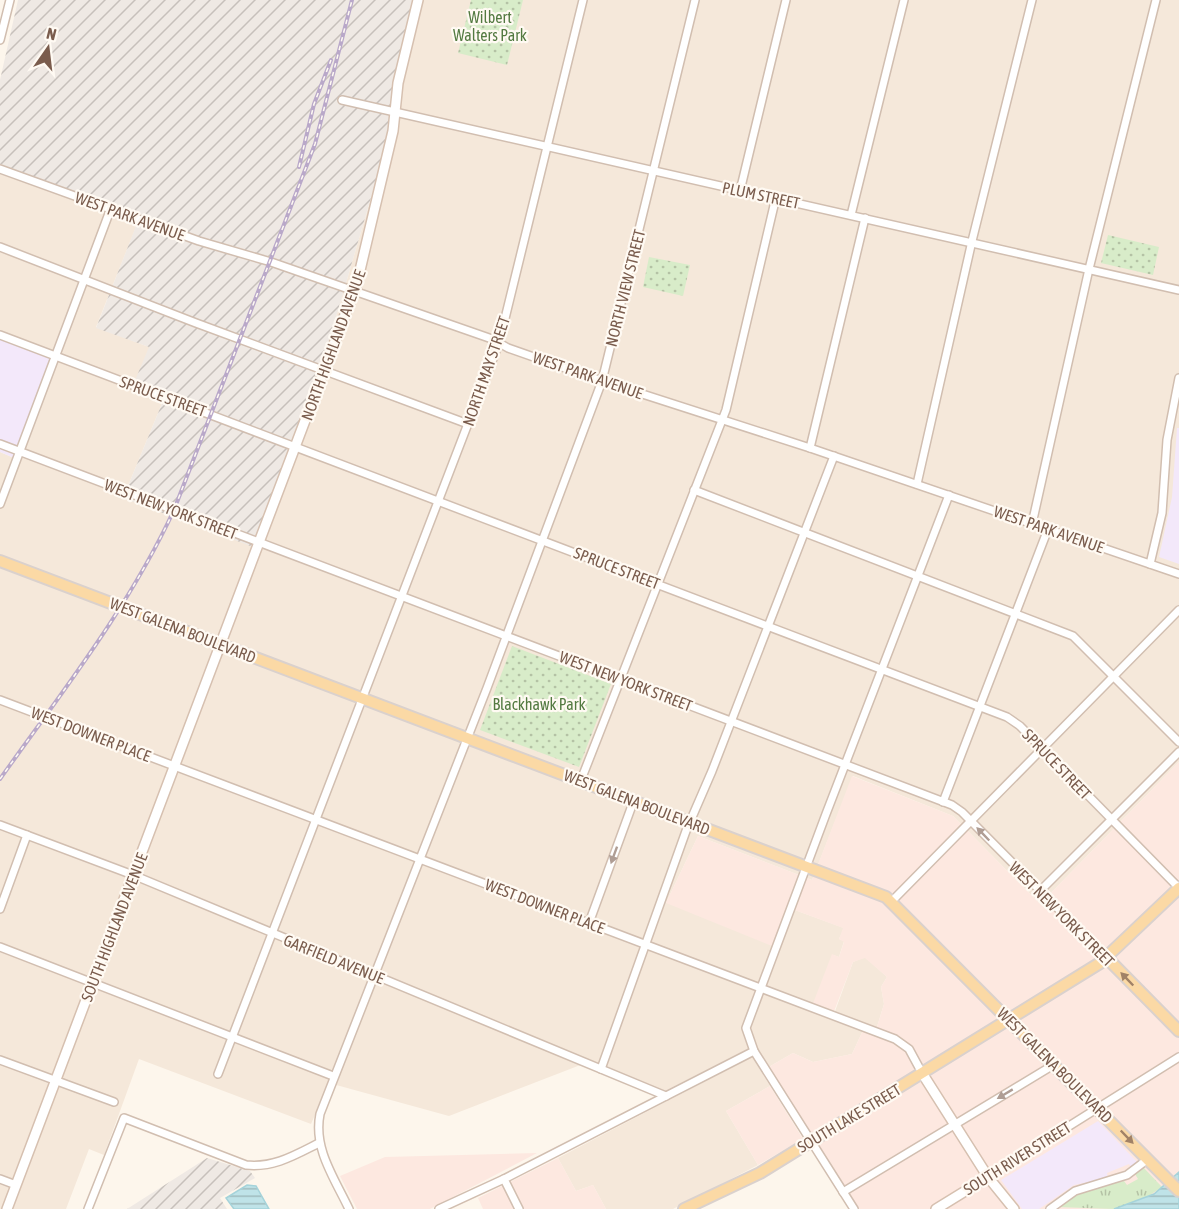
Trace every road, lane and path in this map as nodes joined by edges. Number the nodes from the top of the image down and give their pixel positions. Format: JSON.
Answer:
{"nodes":[{"id":1,"x":10,"y":0,"type":"edge"},
{"id":2,"x":418,"y":0,"type":"edge"},
{"id":3,"x":583,"y":0,"type":"edge"},
{"id":4,"x":695,"y":0,"type":"edge"},
{"id":5,"x":786,"y":0,"type":"edge"},
{"id":6,"x":904,"y":0,"type":"edge"},
{"id":7,"x":1032,"y":0,"type":"edge"},
{"id":8,"x":1156,"y":0,"type":"edge"},
{"id":9,"x":2,"y":22,"type":"edge"},
{"id":10,"x":0,"y":40,"type":"edge"},
{"id":11,"x":342,"y":100,"type":"dead end"},
{"id":12,"x":395,"y":110,"type":"junction"},
{"id":13,"x":548,"y":146,"type":"junction"},
{"id":14,"x":0,"y":169,"type":"edge"},
{"id":15,"x":655,"y":171,"type":"junction"},
{"id":16,"x":740,"y":191,"type":"junction"},
{"id":17,"x":776,"y":197,"type":"junction"},
{"id":18,"x":111,"y":208,"type":"junction"},
{"id":19,"x":851,"y":214,"type":"junction"},
{"id":20,"x":865,"y":218,"type":"junction"},
{"id":21,"x":972,"y":241,"type":"junction"},
{"id":22,"x":0,"y":247,"type":"edge"},
{"id":23,"x":1089,"y":269,"type":"junction"},
{"id":24,"x":85,"y":278,"type":"junction"},
{"id":25,"x":1179,"y":290,"type":"edge"},
{"id":26,"x":355,"y":291,"type":"junction"},
{"id":27,"x":0,"y":335,"type":"edge"},
{"id":28,"x":499,"y":343,"type":"junction"},
{"id":29,"x":56,"y":357,"type":"junction"},
{"id":30,"x":325,"y":369,"type":"junction"},
{"id":31,"x":1179,"y":378,"type":"edge"},
{"id":32,"x":602,"y":381,"type":"junction"},
{"id":33,"x":722,"y":419,"type":"junction"},
{"id":34,"x":468,"y":424,"type":"junction"},
{"id":35,"x":0,"y":444,"type":"edge"},
{"id":36,"x":295,"y":448,"type":"junction"},
{"id":37,"x":810,"y":448,"type":"junction"},
{"id":38,"x":19,"y":451,"type":"junction"},
{"id":39,"x":834,"y":456,"type":"junction"},
{"id":40,"x":916,"y":484,"type":"junction"},
{"id":41,"x":694,"y":490,"type":"junction"},
{"id":42,"x":949,"y":495,"type":"junction"},
{"id":43,"x":439,"y":502,"type":"junction"},
{"id":44,"x":0,"y":504,"type":"edge"},
{"id":45,"x":1032,"y":524,"type":"junction"},
{"id":46,"x":1048,"y":529,"type":"junction"},
{"id":47,"x":805,"y":532,"type":"junction"},
{"id":48,"x":543,"y":540,"type":"junction"},
{"id":49,"x":259,"y":542,"type":"junction"},
{"id":50,"x":0,"y":561,"type":"edge"},
{"id":51,"x":1150,"y":564,"type":"junction"},
{"id":52,"x":1179,"y":574,"type":"edge"},
{"id":53,"x":918,"y":575,"type":"junction"},
{"id":54,"x":658,"y":584,"type":"junction"},
{"id":55,"x":402,"y":596,"type":"junction"},
{"id":56,"x":1179,"y":610,"type":"edge"},
{"id":57,"x":1015,"y":612,"type":"junction"},
{"id":58,"x":769,"y":626,"type":"junction"},
{"id":59,"x":507,"y":635,"type":"junction"},
{"id":60,"x":220,"y":644,"type":"junction"},
{"id":61,"x":882,"y":670,"type":"junction"},
{"id":62,"x":1114,"y":676,"type":"junction"},
{"id":63,"x":622,"y":679,"type":"junction"},
{"id":64,"x":364,"y":698,"type":"junction"},
{"id":65,"x":0,"y":700,"type":"edge"},
{"id":66,"x":979,"y":706,"type":"junction"},
{"id":67,"x":731,"y":720,"type":"junction"},
{"id":68,"x":468,"y":738,"type":"junction"},
{"id":69,"x":1179,"y":742,"type":"edge"},
{"id":70,"x":1042,"y":748,"type":"junction"},
{"id":71,"x":1179,"y":752,"type":"edge"},
{"id":72,"x":845,"y":764,"type":"junction"},
{"id":73,"x":174,"y":766,"type":"junction"},
{"id":74,"x":581,"y":780,"type":"junction"},
{"id":75,"x":634,"y":800,"type":"junction"},
{"id":76,"x":943,"y":802,"type":"junction"},
{"id":77,"x":1112,"y":819,"type":"junction"},
{"id":78,"x":316,"y":820,"type":"junction"},
{"id":79,"x":970,"y":820,"type":"junction"},
{"id":80,"x":691,"y":822,"type":"junction"},
{"id":81,"x":0,"y":825,"type":"edge"},
{"id":82,"x":27,"y":836,"type":"junction"},
{"id":83,"x":418,"y":858,"type":"junction"},
{"id":84,"x":806,"y":866,"type":"junction"},
{"id":85,"x":133,"y":875,"type":"junction"},
{"id":86,"x":1179,"y":888,"type":"edge"},
{"id":87,"x":1040,"y":891,"type":"junction"},
{"id":88,"x":892,"y":901,"type":"junction"},
{"id":89,"x":0,"y":909,"type":"edge"},
{"id":90,"x":589,"y":923,"type":"junction"},
{"id":91,"x":272,"y":934,"type":"junction"},
{"id":92,"x":645,"y":944,"type":"junction"},
{"id":93,"x":0,"y":947,"type":"edge"},
{"id":94,"x":1106,"y":957,"type":"junction"},
{"id":95,"x":374,"y":975,"type":"junction"},
{"id":96,"x":92,"y":983,"type":"junction"},
{"id":97,"x":761,"y":988,"type":"junction"},
{"id":98,"x":1010,"y":1020,"type":"junction"},
{"id":99,"x":1179,"y":1030,"type":"edge"},
{"id":100,"x":232,"y":1037,"type":"junction"},
{"id":101,"x":754,"y":1051,"type":"junction"},
{"id":102,"x":1179,"y":1057,"type":"edge"},
{"id":103,"x":0,"y":1059,"type":"edge"},
{"id":104,"x":1055,"y":1064,"type":"junction"},
{"id":105,"x":601,"y":1069,"type":"junction"},
{"id":106,"x":922,"y":1073,"type":"junction"},
{"id":107,"x":218,"y":1074,"type":"dead end"},
{"id":108,"x":333,"y":1076,"type":"junction"},
{"id":109,"x":56,"y":1080,"type":"junction"},
{"id":110,"x":666,"y":1096,"type":"junction"},
{"id":111,"x":114,"y":1102,"type":"dead end"},
{"id":112,"x":1098,"y":1108,"type":"junction"},
{"id":113,"x":954,"y":1124,"type":"junction"},
{"id":114,"x":811,"y":1141,"type":"junction"},
{"id":115,"x":319,"y":1143,"type":"junction"},
{"id":116,"x":1148,"y":1159,"type":"junction"},
{"id":117,"x":988,"y":1177,"type":"junction"},
{"id":118,"x":0,"y":1179,"type":"edge"},
{"id":119,"x":504,"y":1179,"type":"junction"},
{"id":120,"x":16,"y":1185,"type":"junction"},
{"id":121,"x":1179,"y":1191,"type":"edge"},
{"id":122,"x":843,"y":1192,"type":"junction"},
{"id":123,"x":7,"y":1209,"type":"edge"},
{"id":124,"x":88,"y":1209,"type":"edge"},
{"id":125,"x":349,"y":1209,"type":"edge"},
{"id":126,"x":439,"y":1209,"type":"edge"},
{"id":127,"x":519,"y":1209,"type":"edge"},
{"id":128,"x":684,"y":1209,"type":"edge"},
{"id":129,"x":854,"y":1209,"type":"edge"},
{"id":130,"x":936,"y":1209,"type":"edge"},
{"id":131,"x":1014,"y":1209,"type":"edge"},
{"id":132,"x":1050,"y":1209,"type":"edge"}],
"edges":[{"from":1,"to":9,"type":"street"},
{"from":2,"to":12,"type":"street","name":"NORTH HIGHLAND AVENUE"},
{"from":3,"to":13,"type":"street","name":"NORTH MAY STREET"},
{"from":4,"to":15,"type":"street","name":"NORTH VIEW STREET"},
{"from":5,"to":16,"type":"street"},
{"from":6,"to":19,"type":"street"},
{"from":7,"to":21,"type":"street"},
{"from":8,"to":23,"type":"street"},
{"from":9,"to":10,"type":"street"},
{"from":11,"to":12,"type":"street","name":"PLUM STREET"},
{"from":12,"to":13,"type":"street","name":"PLUM STREET"},
{"from":12,"to":26,"type":"street","name":"NORTH HIGHLAND AVENUE"},
{"from":13,"to":15,"type":"street","name":"PLUM STREET"},
{"from":13,"to":28,"type":"street","name":"NORTH MAY STREET"},
{"from":14,"to":18,"type":"street","name":"WEST PARK AVENUE"},
{"from":15,"to":16,"type":"street","name":"PLUM STREET"},
{"from":15,"to":32,"type":"street","name":"NORTH VIEW STREET"},
{"from":16,"to":17,"type":"street","name":"PLUM STREET"},
{"from":17,"to":19,"type":"street","name":"PLUM STREET"},
{"from":17,"to":33,"type":"street"},
{"from":18,"to":24,"type":"street"},
{"from":18,"to":26,"type":"street","name":"WEST PARK AVENUE"},
{"from":19,"to":20,"type":"street","name":"PLUM STREET"},
{"from":20,"to":21,"type":"street","name":"PLUM STREET"},
{"from":20,"to":37,"type":"street"},
{"from":21,"to":23,"type":"street","name":"PLUM STREET"},
{"from":21,"to":40,"type":"street"},
{"from":22,"to":24,"type":"street"},
{"from":23,"to":25,"type":"street","name":"PLUM STREET"},
{"from":23,"to":45,"type":"street"},
{"from":24,"to":29,"type":"street"},
{"from":24,"to":30,"type":"street"},
{"from":26,"to":28,"type":"street","name":"WEST PARK AVENUE"},
{"from":26,"to":30,"type":"street","name":"NORTH HIGHLAND AVENUE"},
{"from":27,"to":29,"type":"street","name":"SPRUCE STREET"},
{"from":28,"to":32,"type":"street","name":"WEST PARK AVENUE"},
{"from":28,"to":34,"type":"street","name":"NORTH MAY STREET"},
{"from":29,"to":36,"type":"street","name":"SPRUCE STREET"},
{"from":29,"to":38,"type":"street"},
{"from":30,"to":34,"type":"street"},
{"from":30,"to":36,"type":"street","name":"NORTH HIGHLAND AVENUE"},
{"from":31,"to":51,"type":"street"},
{"from":32,"to":33,"type":"street","name":"WEST PARK AVENUE"},
{"from":32,"to":48,"type":"street","name":"NORTH VIEW STREET"},
{"from":33,"to":37,"type":"street","name":"WEST PARK AVENUE"},
{"from":33,"to":41,"type":"street"},
{"from":34,"to":43,"type":"street","name":"NORTH MAY STREET"},
{"from":35,"to":38,"type":"street","name":"WEST NEW YORK STREET"},
{"from":36,"to":43,"type":"street","name":"SPRUCE STREET"},
{"from":36,"to":49,"type":"street","name":"NORTH HIGHLAND AVENUE"},
{"from":37,"to":39,"type":"street","name":"WEST PARK AVENUE"},
{"from":38,"to":44,"type":"street"},
{"from":38,"to":49,"type":"street","name":"WEST NEW YORK STREET"},
{"from":39,"to":40,"type":"street","name":"WEST PARK AVENUE"},
{"from":39,"to":47,"type":"street"},
{"from":40,"to":42,"type":"street","name":"WEST PARK AVENUE"},
{"from":41,"to":47,"type":"street"},
{"from":41,"to":54,"type":"street"},
{"from":42,"to":45,"type":"street","name":"WEST PARK AVENUE"},
{"from":42,"to":53,"type":"street"},
{"from":43,"to":48,"type":"street","name":"SPRUCE STREET"},
{"from":43,"to":55,"type":"street","name":"NORTH MAY STREET"},
{"from":45,"to":46,"type":"street","name":"WEST PARK AVENUE"},
{"from":46,"to":51,"type":"street","name":"WEST PARK AVENUE"},
{"from":46,"to":57,"type":"street"},
{"from":47,"to":53,"type":"street"},
{"from":47,"to":58,"type":"street"},
{"from":48,"to":54,"type":"street","name":"SPRUCE STREET"},
{"from":48,"to":59,"type":"street","name":"NORTH VIEW STREET"},
{"from":49,"to":55,"type":"street","name":"WEST NEW YORK STREET"},
{"from":49,"to":60,"type":"street","name":"NORTH HIGHLAND AVENUE"},
{"from":50,"to":60,"type":"main road","name":"WEST GALENA BOULEVARD"},
{"from":51,"to":52,"type":"street","name":"WEST PARK AVENUE"},
{"from":53,"to":57,"type":"street"},
{"from":53,"to":61,"type":"street"},
{"from":54,"to":58,"type":"street","name":"SPRUCE STREET"},
{"from":54,"to":63,"type":"street"},
{"from":55,"to":59,"type":"street","name":"WEST NEW YORK STREET"},
{"from":55,"to":64,"type":"street","name":"NORTH MAY STREET"},
{"from":56,"to":62,"type":"street"},
{"from":57,"to":62,"type":"street"},
{"from":57,"to":66,"type":"street"},
{"from":58,"to":61,"type":"street","name":"SPRUCE STREET"},
{"from":58,"to":67,"type":"street"},
{"from":59,"to":63,"type":"street","name":"WEST NEW YORK STREET"},
{"from":59,"to":68,"type":"street","name":"NORTH VIEW STREET"},
{"from":60,"to":64,"type":"main road","name":"WEST GALENA BOULEVARD"},
{"from":60,"to":73,"type":"street","name":"SOUTH HIGHLAND AVENUE"},
{"from":61,"to":66,"type":"street","name":"SPRUCE STREET"},
{"from":61,"to":72,"type":"street"},
{"from":62,"to":69,"type":"street"},
{"from":62,"to":70,"type":"street"},
{"from":63,"to":67,"type":"street","name":"WEST NEW YORK STREET"},
{"from":63,"to":74,"type":"street"},
{"from":64,"to":68,"type":"main road","name":"WEST GALENA BOULEVARD"},
{"from":64,"to":78,"type":"street","name":"NORTH MAY STREET"},
{"from":65,"to":73,"type":"street","name":"WEST DOWNER PLACE"},
{"from":66,"to":70,"type":"street","name":"SPRUCE STREET"},
{"from":66,"to":76,"type":"street"},
{"from":67,"to":72,"type":"street","name":"WEST NEW YORK STREET"},
{"from":67,"to":80,"type":"street"},
{"from":68,"to":74,"type":"main road","name":"WEST GALENA BOULEVARD"},
{"from":68,"to":83,"type":"street","name":"NORTH VIEW STREET"},
{"from":70,"to":77,"type":"street","name":"SPRUCE STREET"},
{"from":70,"to":79,"type":"street"},
{"from":71,"to":77,"type":"street"},
{"from":72,"to":76,"type":"street","name":"WEST NEW YORK STREET"},
{"from":72,"to":84,"type":"street"},
{"from":73,"to":78,"type":"street","name":"WEST DOWNER PLACE"},
{"from":73,"to":85,"type":"street","name":"SOUTH HIGHLAND AVENUE"},
{"from":74,"to":75,"type":"main road","name":"WEST GALENA BOULEVARD"},
{"from":75,"to":80,"type":"main road","name":"WEST GALENA BOULEVARD"},
{"from":75,"to":90,"type":"street","one_way":true},
{"from":76,"to":79,"type":"street","name":"WEST NEW YORK STREET"},
{"from":77,"to":86,"type":"street","name":"SPRUCE STREET"},
{"from":77,"to":87,"type":"street"},
{"from":78,"to":83,"type":"street","name":"WEST DOWNER PLACE"},
{"from":78,"to":91,"type":"street","name":"NORTH MAY STREET"},
{"from":87,"to":79,"type":"street","name":"WEST NEW YORK STREET","one_way":true},
{"from":79,"to":88,"type":"street"},
{"from":80,"to":84,"type":"main road","name":"WEST GALENA BOULEVARD"},
{"from":80,"to":92,"type":"street"},
{"from":81,"to":82,"type":"street","name":"GARFIELD AVENUE"},
{"from":82,"to":85,"type":"street","name":"GARFIELD AVENUE"},
{"from":82,"to":89,"type":"street"},
{"from":83,"to":90,"type":"street","name":"WEST DOWNER PLACE"},
{"from":83,"to":95,"type":"street","name":"NORTH VIEW STREET"},
{"from":84,"to":88,"type":"main road","name":"WEST GALENA BOULEVARD"},
{"from":84,"to":97,"type":"street"},
{"from":85,"to":91,"type":"street","name":"GARFIELD AVENUE"},
{"from":85,"to":96,"type":"street","name":"SOUTH HIGHLAND AVENUE"},
{"from":86,"to":94,"type":"main road","name":"SOUTH LAKE STREET"},
{"from":87,"to":94,"type":"street","name":"WEST NEW YORK STREET"},
{"from":88,"to":98,"type":"main road","name":"WEST GALENA BOULEVARD"},
{"from":90,"to":92,"type":"street","name":"WEST DOWNER PLACE"},
{"from":91,"to":95,"type":"street","name":"GARFIELD AVENUE"},
{"from":91,"to":100,"type":"street","name":"NORTH MAY STREET"},
{"from":92,"to":97,"type":"street","name":"WEST DOWNER PLACE"},
{"from":92,"to":105,"type":"street"},
{"from":93,"to":96,"type":"street"},
{"from":94,"to":98,"type":"main road","name":"SOUTH LAKE STREET"},
{"from":99,"to":94,"type":"main road","name":"WEST NEW YORK STREET","one_way":true},
{"from":95,"to":105,"type":"street","name":"GARFIELD AVENUE"},
{"from":95,"to":108,"type":"street","name":"NORTH VIEW STREET"},
{"from":96,"to":100,"type":"street"},
{"from":96,"to":109,"type":"street","name":"SOUTH HIGHLAND AVENUE"},
{"from":97,"to":101,"type":"street"},
{"from":97,"to":106,"type":"street","name":"WEST DOWNER PLACE"},
{"from":98,"to":104,"type":"main road","name":"WEST GALENA BOULEVARD"},
{"from":98,"to":106,"type":"main road","name":"SOUTH LAKE STREET"},
{"from":100,"to":107,"type":"street","name":"NORTH MAY STREET"},
{"from":100,"to":108,"type":"street"},
{"from":101,"to":110,"type":"street"},
{"from":101,"to":114,"type":"street"},
{"from":102,"to":112,"type":"street","name":"SOUTH RIVER STREET"},
{"from":103,"to":109,"type":"street"},
{"from":104,"to":112,"type":"main road","name":"WEST GALENA BOULEVARD"},
{"from":104,"to":113,"type":"street","one_way":true},
{"from":105,"to":110,"type":"street","name":"GARFIELD AVENUE"},
{"from":106,"to":113,"type":"street","name":"WEST DOWNER PLACE"},
{"from":106,"to":114,"type":"main road","name":"SOUTH LAKE STREET"},
{"from":108,"to":115,"type":"street","name":"NORTH VIEW STREET"},
{"from":109,"to":111,"type":"street"},
{"from":109,"to":120,"type":"street","name":"SOUTH HIGHLAND AVENUE"},
{"from":110,"to":119,"type":"street"},
{"from":112,"to":116,"type":"main road","name":"WEST GALENA BOULEVARD","one_way":true},
{"from":112,"to":117,"type":"street","name":"SOUTH RIVER STREET"},
{"from":113,"to":117,"type":"street","name":"WEST DOWNER PLACE"},
{"from":113,"to":122,"type":"street"},
{"from":114,"to":122,"type":"street"},
{"from":114,"to":128,"type":"main road","name":"SOUTH LAKE STREET"},
{"from":115,"to":124,"type":"street"},
{"from":115,"to":125,"type":"street"},
{"from":116,"to":121,"type":"main road","name":"WEST GALENA BOULEVARD"},
{"from":116,"to":132,"type":"street"},
{"from":117,"to":130,"type":"street","name":"SOUTH RIVER STREET"},
{"from":117,"to":131,"type":"street","name":"WEST DOWNER PLACE"},
{"from":118,"to":120,"type":"street"},
{"from":119,"to":126,"type":"street"},
{"from":119,"to":127,"type":"street"},
{"from":120,"to":123,"type":"street","name":"SOUTH HIGHLAND AVENUE"},
{"from":122,"to":129,"type":"street"}]}
